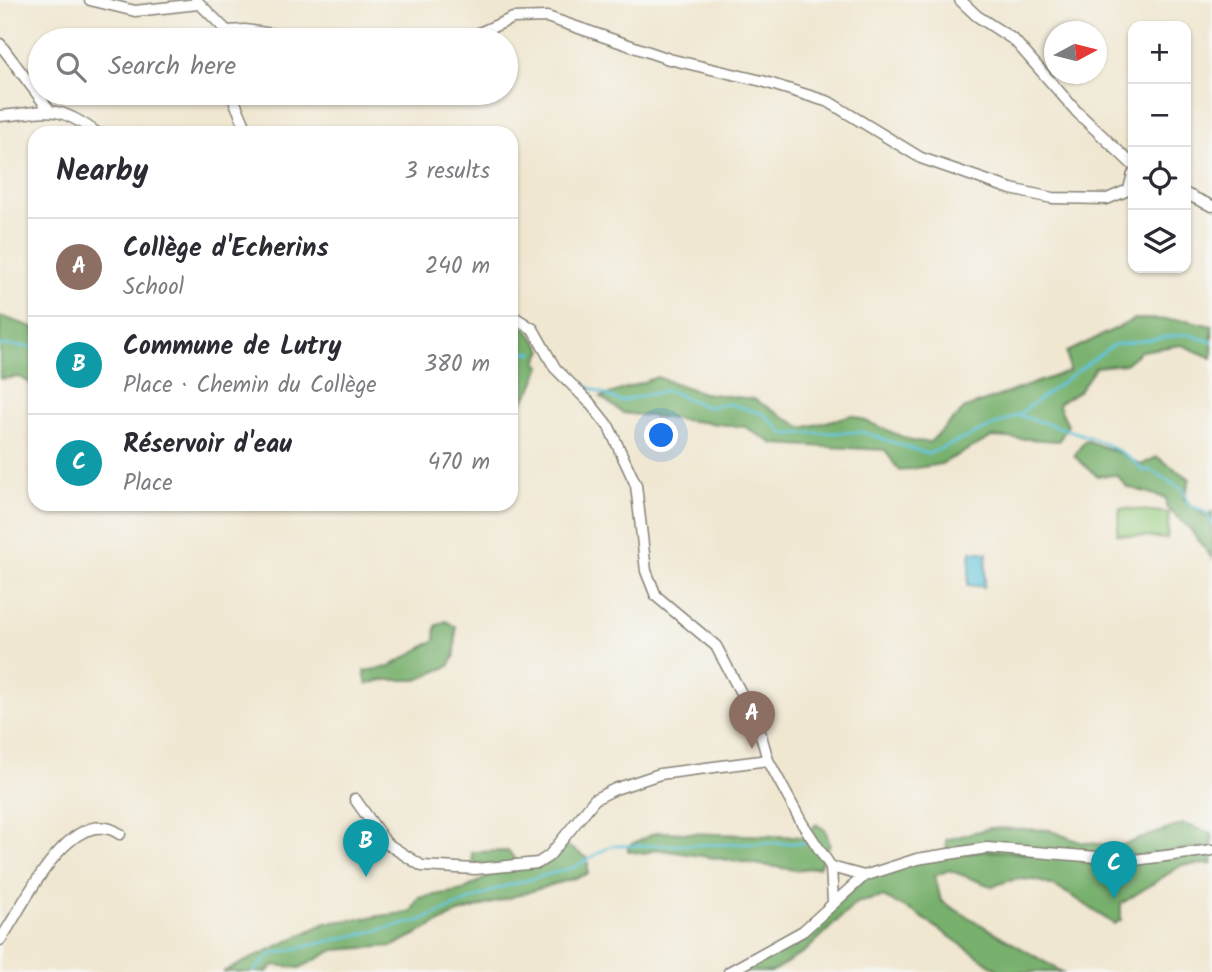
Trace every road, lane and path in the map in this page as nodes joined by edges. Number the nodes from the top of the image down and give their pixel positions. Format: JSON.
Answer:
{"nodes":[{"id":1,"x":90,"y":0,"type":"edge"},
{"id":2,"x":960,"y":0,"type":"edge"},
{"id":3,"x":197,"y":2,"type":"edge"},
{"id":4,"x":219,"y":28,"type":"edge"},
{"id":5,"x":490,"y":28,"type":"edge"},
{"id":6,"x":0,"y":44,"type":"edge"},
{"id":7,"x":28,"y":82,"type":"edge"},
{"id":8,"x":46,"y":105,"type":"edge"},
{"id":9,"x":236,"y":105,"type":"edge"},
{"id":10,"x":50,"y":111,"type":"junction"},
{"id":11,"x":0,"y":116,"type":"edge"},
{"id":12,"x":88,"y":126,"type":"edge"},
{"id":13,"x":245,"y":126,"type":"edge"},
{"id":14,"x":1128,"y":160,"type":"edge"},
{"id":15,"x":1128,"y":190,"type":"edge"},
{"id":16,"x":1191,"y":196,"type":"edge"},
{"id":17,"x":1212,"y":206,"type":"edge"},
{"id":18,"x":518,"y":319,"type":"edge"},
{"id":19,"x":768,"y":760,"type":"junction"},
{"id":20,"x":355,"y":799,"type":"dead end"},
{"id":21,"x":120,"y":834,"type":"dead end"},
{"id":22,"x":1212,"y":850,"type":"edge"},
{"id":23,"x":831,"y":867,"type":"junction"},
{"id":24,"x":864,"y":876,"type":"junction"},
{"id":25,"x":833,"y":902,"type":"junction"},
{"id":26,"x":0,"y":940,"type":"edge"},
{"id":27,"x":730,"y":972,"type":"edge"}],
"edges":[{"from":1,"to":3,"type":"street"},
{"from":2,"to":14,"type":"street"},
{"from":3,"to":4,"type":"street"},
{"from":5,"to":15,"type":"street"},
{"from":6,"to":7,"type":"street"},
{"from":8,"to":10,"type":"street"},
{"from":9,"to":13,"type":"street"},
{"from":10,"to":11,"type":"street"},
{"from":10,"to":12,"type":"street"},
{"from":16,"to":17,"type":"street"},
{"from":18,"to":19,"type":"street"},
{"from":19,"to":20,"type":"street"},
{"from":19,"to":23,"type":"street"},
{"from":21,"to":26,"type":"street"},
{"from":22,"to":24,"type":"street"},
{"from":23,"to":24,"type":"street"},
{"from":23,"to":25,"type":"street"},
{"from":24,"to":25,"type":"street"},
{"from":25,"to":27,"type":"street"}]}
